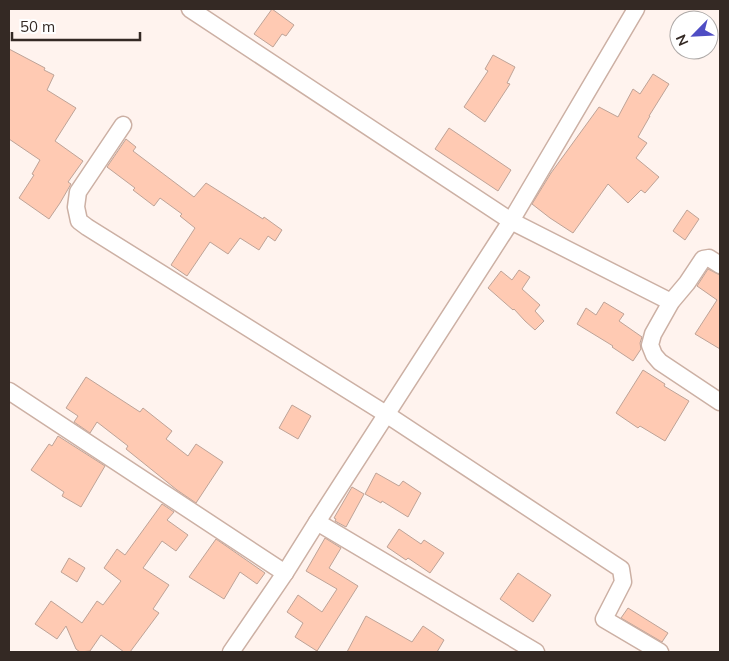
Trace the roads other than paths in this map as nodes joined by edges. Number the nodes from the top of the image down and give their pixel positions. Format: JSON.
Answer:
{"nodes":[{"id":1,"x":190,"y":9,"type":"edge"},
{"id":2,"x":636,"y":9,"type":"edge"},
{"id":3,"x":123,"y":125,"type":"dead end"},
{"id":4,"x":511,"y":221,"type":"junction"},
{"id":5,"x":720,"y":266,"type":"edge"},
{"id":6,"x":671,"y":302,"type":"junction"},
{"id":7,"x":9,"y":391,"type":"edge"},
{"id":8,"x":720,"y":402,"type":"edge"},
{"id":9,"x":386,"y":414,"type":"junction"},
{"id":10,"x":317,"y":522,"type":"junction"},
{"id":11,"x":285,"y":573,"type":"junction"},
{"id":12,"x":232,"y":652,"type":"edge"},
{"id":13,"x":536,"y":652,"type":"edge"},
{"id":14,"x":660,"y":652,"type":"edge"}],
"edges":[{"from":1,"to":4,"type":"street"},
{"from":2,"to":4,"type":"street"},
{"from":3,"to":9,"type":"street"},
{"from":4,"to":6,"type":"street"},
{"from":4,"to":9,"type":"street"},
{"from":5,"to":6,"type":"street"},
{"from":6,"to":8,"type":"street"},
{"from":7,"to":11,"type":"street"},
{"from":9,"to":10,"type":"street"},
{"from":9,"to":14,"type":"street"},
{"from":10,"to":11,"type":"street"},
{"from":10,"to":13,"type":"street"},
{"from":11,"to":12,"type":"street"}]}
